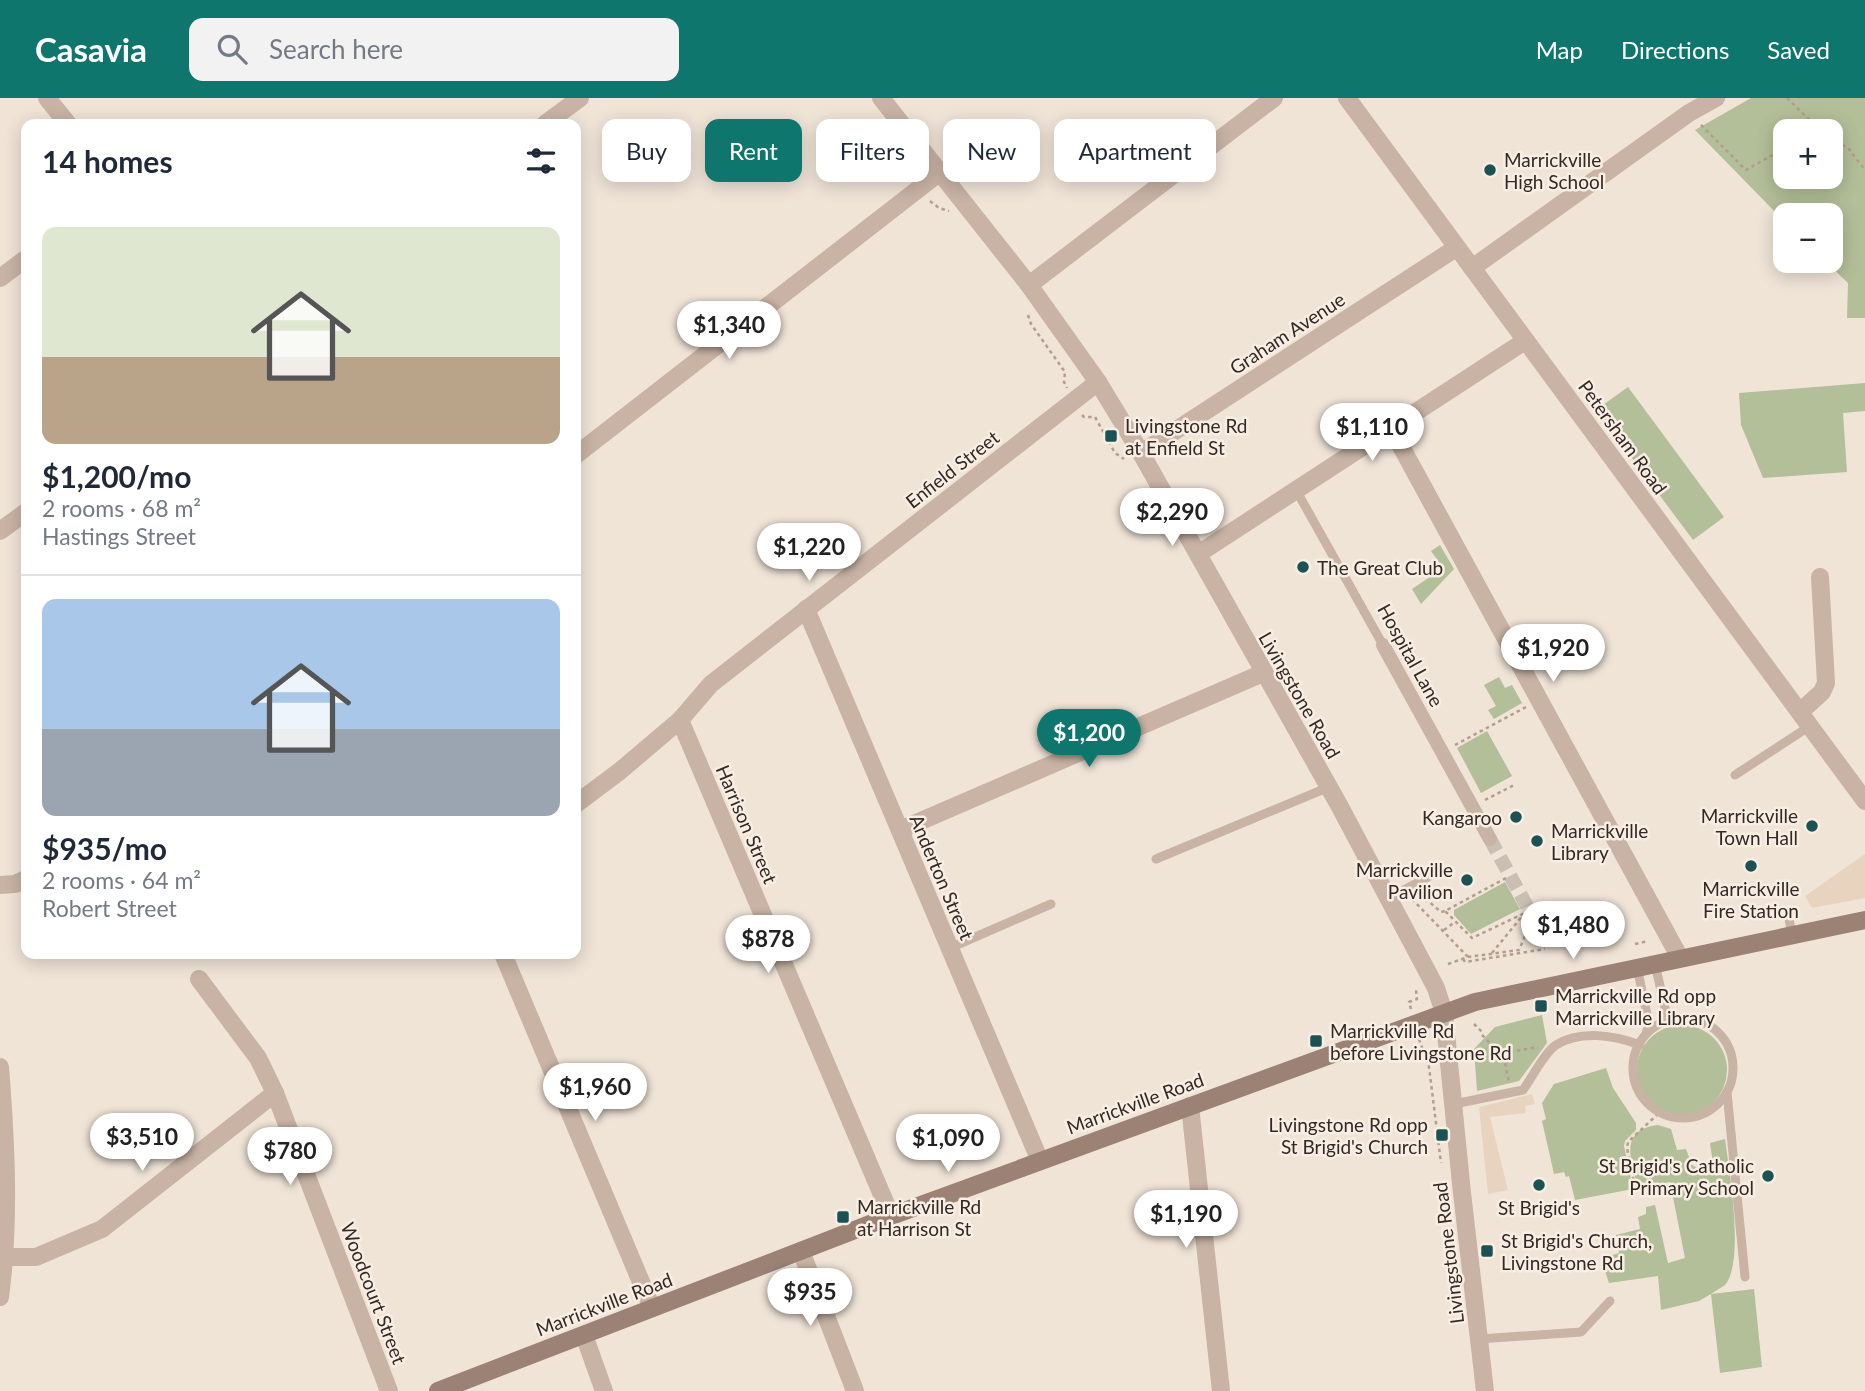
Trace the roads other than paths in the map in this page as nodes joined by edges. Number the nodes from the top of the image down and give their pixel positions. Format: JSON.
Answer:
{"nodes":[{"id":1,"x":47,"y":98,"type":"edge"},
{"id":2,"x":580,"y":98,"type":"edge"},
{"id":3,"x":881,"y":98,"type":"edge"},
{"id":4,"x":1275,"y":98,"type":"edge"},
{"id":5,"x":1347,"y":98,"type":"edge"},
{"id":6,"x":1716,"y":98,"type":"edge"},
{"id":7,"x":64,"y":119,"type":"edge"},
{"id":8,"x":552,"y":119,"type":"edge"},
{"id":9,"x":939,"y":173,"type":"junction"},
{"id":10,"x":1456,"y":248,"type":"junction"},
{"id":11,"x":21,"y":262,"type":"edge"},
{"id":12,"x":1472,"y":268,"type":"junction"},
{"id":13,"x":0,"y":278,"type":"edge"},
{"id":14,"x":1029,"y":285,"type":"junction"},
{"id":15,"x":1525,"y":341,"type":"junction"},
{"id":16,"x":1098,"y":382,"type":"junction"},
{"id":17,"x":1391,"y":428,"type":"junction"},
{"id":18,"x":581,"y":451,"type":"edge"},
{"id":19,"x":1141,"y":453,"type":"junction"},
{"id":20,"x":1296,"y":490,"type":"junction"},
{"id":21,"x":21,"y":516,"type":"edge"},
{"id":22,"x":0,"y":531,"type":"edge"},
{"id":23,"x":1198,"y":554,"type":"junction"},
{"id":24,"x":1820,"y":577,"type":"dead end"},
{"id":25,"x":806,"y":609,"type":"junction"},
{"id":26,"x":1383,"y":645,"type":"joint"},
{"id":27,"x":1263,"y":673,"type":"junction"},
{"id":28,"x":1805,"y":719,"type":"junction"},
{"id":29,"x":680,"y":720,"type":"junction"},
{"id":30,"x":1735,"y":775,"type":"dead end"},
{"id":31,"x":1329,"y":787,"type":"junction"},
{"id":32,"x":1862,"y":792,"type":"edge"},
{"id":33,"x":581,"y":800,"type":"edge"},
{"id":34,"x":900,"y":830,"type":"junction"},
{"id":35,"x":1490,"y":839,"type":"tunnel mouth"},
{"id":36,"x":1156,"y":859,"type":"dead end"},
{"id":37,"x":1428,"y":877,"type":"dead end"},
{"id":38,"x":21,"y":881,"type":"edge"},
{"id":39,"x":0,"y":885,"type":"edge"},
{"id":40,"x":1389,"y":898,"type":"junction"},
{"id":41,"x":1051,"y":904,"type":"dead end"},
{"id":42,"x":1788,"y":913,"type":"dead end"},
{"id":43,"x":1865,"y":920,"type":"edge"},
{"id":44,"x":1792,"y":935,"type":"junction"},
{"id":45,"x":950,"y":948,"type":"junction"},
{"id":46,"x":1680,"y":958,"type":"junction"},
{"id":47,"x":505,"y":959,"type":"edge"},
{"id":48,"x":1646,"y":966,"type":"junction"},
{"id":49,"x":198,"y":979,"type":"dead end"},
{"id":50,"x":1444,"y":1013,"type":"junction"},
{"id":51,"x":1668,"y":1021,"type":"junction"},
{"id":52,"x":1642,"y":1040,"type":"junction"},
{"id":53,"x":0,"y":1067,"type":"edge"},
{"id":54,"x":0,"y":1075,"type":"edge"},
{"id":55,"x":275,"y":1093,"type":"junction"},
{"id":56,"x":1727,"y":1093,"type":"junction"},
{"id":57,"x":1454,"y":1104,"type":"junction"},
{"id":58,"x":1190,"y":1106,"type":"junction"},
{"id":59,"x":1040,"y":1161,"type":"junction"},
{"id":60,"x":891,"y":1216,"type":"junction"},
{"id":61,"x":801,"y":1251,"type":"junction"},
{"id":62,"x":5,"y":1257,"type":"junction"},
{"id":63,"x":1745,"y":1277,"type":"dead end"},
{"id":64,"x":0,"y":1297,"type":"edge"},
{"id":65,"x":1610,"y":1301,"type":"dead end"},
{"id":66,"x":652,"y":1308,"type":"junction"},
{"id":67,"x":584,"y":1335,"type":"junction"},
{"id":68,"x":1479,"y":1339,"type":"junction"},
{"id":69,"x":389,"y":1391,"type":"edge"},
{"id":70,"x":439,"y":1391,"type":"edge"},
{"id":71,"x":604,"y":1391,"type":"edge"},
{"id":72,"x":855,"y":1391,"type":"edge"},
{"id":73,"x":1221,"y":1391,"type":"edge"},
{"id":74,"x":1485,"y":1391,"type":"edge"}],
"edges":[{"from":1,"to":7,"type":"street"},
{"from":2,"to":8,"type":"street"},
{"from":3,"to":9,"type":"street","name":"Livingstone Road"},
{"from":4,"to":14,"type":"street"},
{"from":5,"to":10,"type":"street","name":"Petersham Road"},
{"from":6,"to":12,"type":"street"},
{"from":9,"to":14,"type":"street","name":"Livingstone Road"},
{"from":9,"to":18,"type":"street"},
{"from":10,"to":12,"type":"street","name":"Petersham Road"},
{"from":10,"to":19,"type":"street","name":"Graham Avenue"},
{"from":11,"to":13,"type":"street"},
{"from":12,"to":15,"type":"street","name":"Petersham Road"},
{"from":14,"to":16,"type":"street","name":"Livingstone Road"},
{"from":15,"to":17,"type":"street"},
{"from":15,"to":28,"type":"street","name":"Petersham Road"},
{"from":16,"to":19,"type":"street","name":"Livingstone Road"},
{"from":16,"to":25,"type":"street","name":"Enfield Street"},
{"from":17,"to":20,"type":"street"},
{"from":17,"to":46,"type":"street"},
{"from":19,"to":23,"type":"street","name":"Livingstone Road"},
{"from":20,"to":23,"type":"street"},
{"from":20,"to":26,"type":"lane","name":"Hospital Lane"},
{"from":21,"to":22,"type":"street"},
{"from":23,"to":27,"type":"street","name":"Livingstone Road"},
{"from":24,"to":28,"type":"street"},
{"from":25,"to":29,"type":"street","name":"Enfield Street"},
{"from":25,"to":34,"type":"street","name":"Anderton Street"},
{"from":26,"to":35,"type":"street","name":"Hospital Lane"},
{"from":27,"to":31,"type":"street","name":"Livingstone Road"},
{"from":27,"to":34,"type":"street"},
{"from":28,"to":30,"type":"lane"},
{"from":28,"to":32,"type":"street","name":"Petersham Road"},
{"from":29,"to":33,"type":"street","name":"Enfield Street"},
{"from":29,"to":60,"type":"street","name":"Harrison Street"},
{"from":31,"to":36,"type":"lane"},
{"from":31,"to":40,"type":"street","name":"Livingstone Road"},
{"from":34,"to":45,"type":"street","name":"Anderton Street"},
{"from":37,"to":40,"type":"lane"},
{"from":38,"to":39,"type":"street"},
{"from":40,"to":50,"type":"street","name":"Livingstone Road"},
{"from":41,"to":45,"type":"lane"},
{"from":42,"to":44,"type":"lane"},
{"from":43,"to":44,"type":"main road","name":"Marrickville Road"},
{"from":44,"to":46,"type":"main road","name":"Marrickville Road"},
{"from":45,"to":59,"type":"street","name":"Anderton Street"},
{"from":46,"to":48,"type":"main road","name":"Marrickville Road"},
{"from":47,"to":66,"type":"street"},
{"from":48,"to":50,"type":"main road","name":"Marrickville Road"},
{"from":48,"to":51,"type":"lane"},
{"from":48,"to":52,"type":"lane"},
{"from":49,"to":55,"type":"street","name":"Woodcourt Street"},
{"from":50,"to":57,"type":"street","name":"Livingstone Road"},
{"from":50,"to":58,"type":"main road","name":"Marrickville Road"},
{"from":51,"to":52,"type":"lane"},
{"from":51,"to":56,"type":"lane"},
{"from":52,"to":56,"type":"lane"},
{"from":52,"to":57,"type":"lane"},
{"from":53,"to":54,"type":"street"},
{"from":54,"to":62,"type":"street"},
{"from":55,"to":62,"type":"street"},
{"from":55,"to":69,"type":"street","name":"Woodcourt Street"},
{"from":56,"to":63,"type":"lane"},
{"from":57,"to":68,"type":"street","name":"Livingstone Road"},
{"from":58,"to":59,"type":"main road","name":"Marrickville Road"},
{"from":58,"to":73,"type":"street"},
{"from":59,"to":60,"type":"main road","name":"Marrickville Road"},
{"from":60,"to":61,"type":"main road","name":"Marrickville Road"},
{"from":61,"to":66,"type":"main road","name":"Marrickville Road"},
{"from":61,"to":72,"type":"street"},
{"from":62,"to":64,"type":"street"},
{"from":65,"to":68,"type":"lane"},
{"from":66,"to":67,"type":"main road","name":"Marrickville Road"},
{"from":67,"to":70,"type":"main road","name":"Marrickville Road"},
{"from":67,"to":71,"type":"street"},
{"from":68,"to":74,"type":"street","name":"Livingstone Road"}]}
